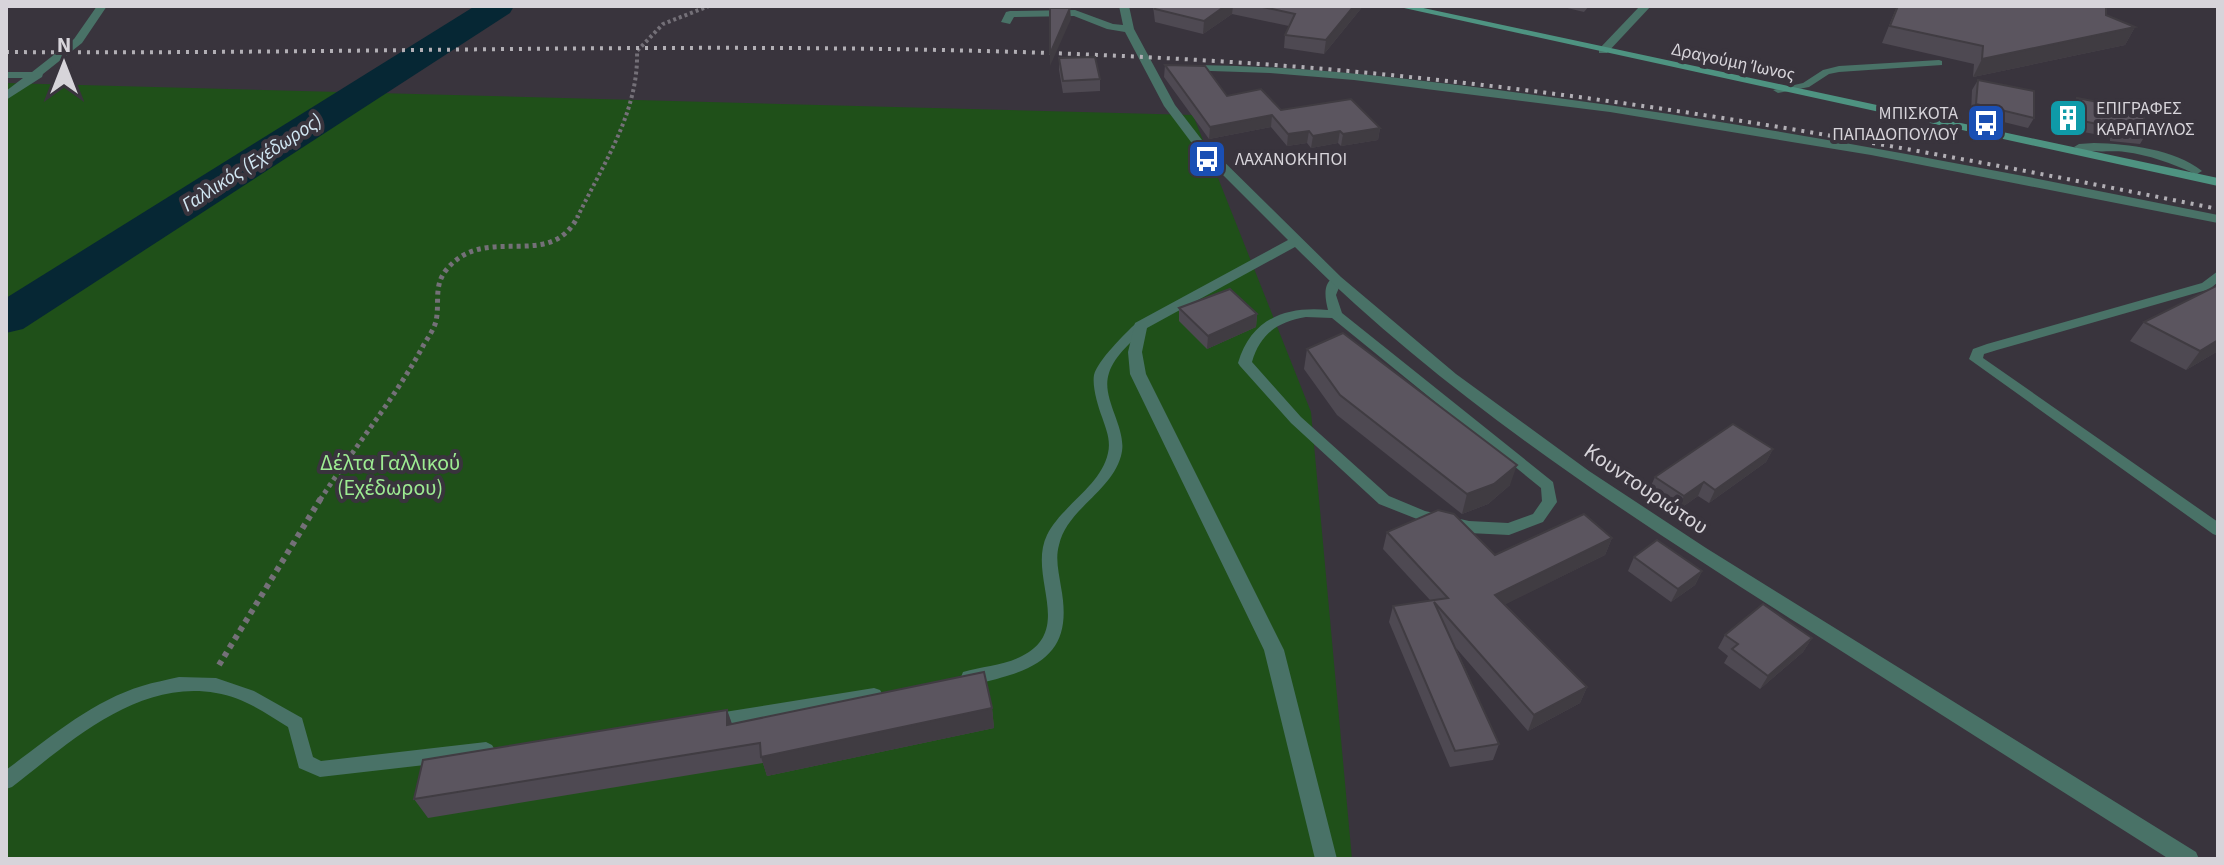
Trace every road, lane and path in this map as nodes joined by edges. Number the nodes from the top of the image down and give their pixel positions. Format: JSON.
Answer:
{"nodes":[{"id":1,"x":102,"y":6,"type":"edge"},
{"id":2,"x":709,"y":6,"type":"edge"},
{"id":3,"x":1124,"y":6,"type":"edge"},
{"id":4,"x":1400,"y":6,"type":"edge"},
{"id":5,"x":1646,"y":6,"type":"edge"},
{"id":6,"x":1006,"y":22,"type":"dead end"},
{"id":7,"x":1129,"y":29,"type":"junction"},
{"id":8,"x":1603,"y":51,"type":"junction"},
{"id":9,"x":1939,"y":63,"type":"dead end"},
{"id":10,"x":1152,"y":69,"type":"junction"},
{"id":11,"x":6,"y":75,"type":"edge"},
{"id":12,"x":38,"y":75,"type":"junction"},
{"id":13,"x":1778,"y":90,"type":"junction"},
{"id":14,"x":6,"y":97,"type":"edge"},
{"id":15,"x":2079,"y":147,"type":"dead end"},
{"id":16,"x":2197,"y":171,"type":"dead end"},
{"id":17,"x":2217,"y":182,"type":"edge"},
{"id":18,"x":2218,"y":219,"type":"edge"},
{"id":19,"x":1296,"y":241,"type":"junction"},
{"id":20,"x":2218,"y":275,"type":"edge"},
{"id":21,"x":1336,"y":280,"type":"junction"},
{"id":22,"x":1336,"y":315,"type":"junction"},
{"id":23,"x":1140,"y":326,"type":"junction"},
{"id":24,"x":2218,"y":530,"type":"edge"},
{"id":25,"x":208,"y":682,"type":"junction"},
{"id":26,"x":946,"y":682,"type":"edge"},
{"id":27,"x":889,"y":693,"type":"edge"},
{"id":28,"x":698,"y":723,"type":"edge"},
{"id":29,"x":502,"y":748,"type":"edge"},
{"id":30,"x":6,"y":781,"type":"edge"},
{"id":31,"x":1326,"y":859,"type":"edge"},
{"id":32,"x":2188,"y":859,"type":"edge"}],
"edges":[{"from":1,"to":12,"type":"street"},
{"from":2,"to":25,"type":"path"},
{"from":3,"to":7,"type":"street","name":"Κουντουριώτου"},
{"from":4,"to":8,"type":"main road","name":"Δραγούμη Ίωνος"},
{"from":5,"to":8,"type":"street"},
{"from":6,"to":7,"type":"street"},
{"from":7,"to":10,"type":"street","name":"Κουντουριώτου"},
{"from":8,"to":13,"type":"main road","name":"Δραγούμη Ίωνος"},
{"from":9,"to":13,"type":"lane"},
{"from":10,"to":18,"type":"street"},
{"from":10,"to":19,"type":"street","name":"Κουντουριώτου"},
{"from":11,"to":12,"type":"street"},
{"from":12,"to":14,"type":"street"},
{"from":13,"to":17,"type":"main road","name":"Δραγούμη Ίωνος"},
{"from":15,"to":16,"type":"lane"},
{"from":19,"to":21,"type":"street","name":"Κουντουριώτου"},
{"from":19,"to":23,"type":"street"},
{"from":20,"to":24,"type":"lane"},
{"from":21,"to":22,"type":"lane"},
{"from":21,"to":32,"type":"street","name":"Κουντουριώτου"},
{"from":22,"to":22,"type":"lane"},
{"from":23,"to":26,"type":"lane"},
{"from":23,"to":31,"type":"street"},
{"from":25,"to":29,"type":"lane"},
{"from":25,"to":30,"type":"lane"},
{"from":27,"to":28,"type":"lane"}]}
